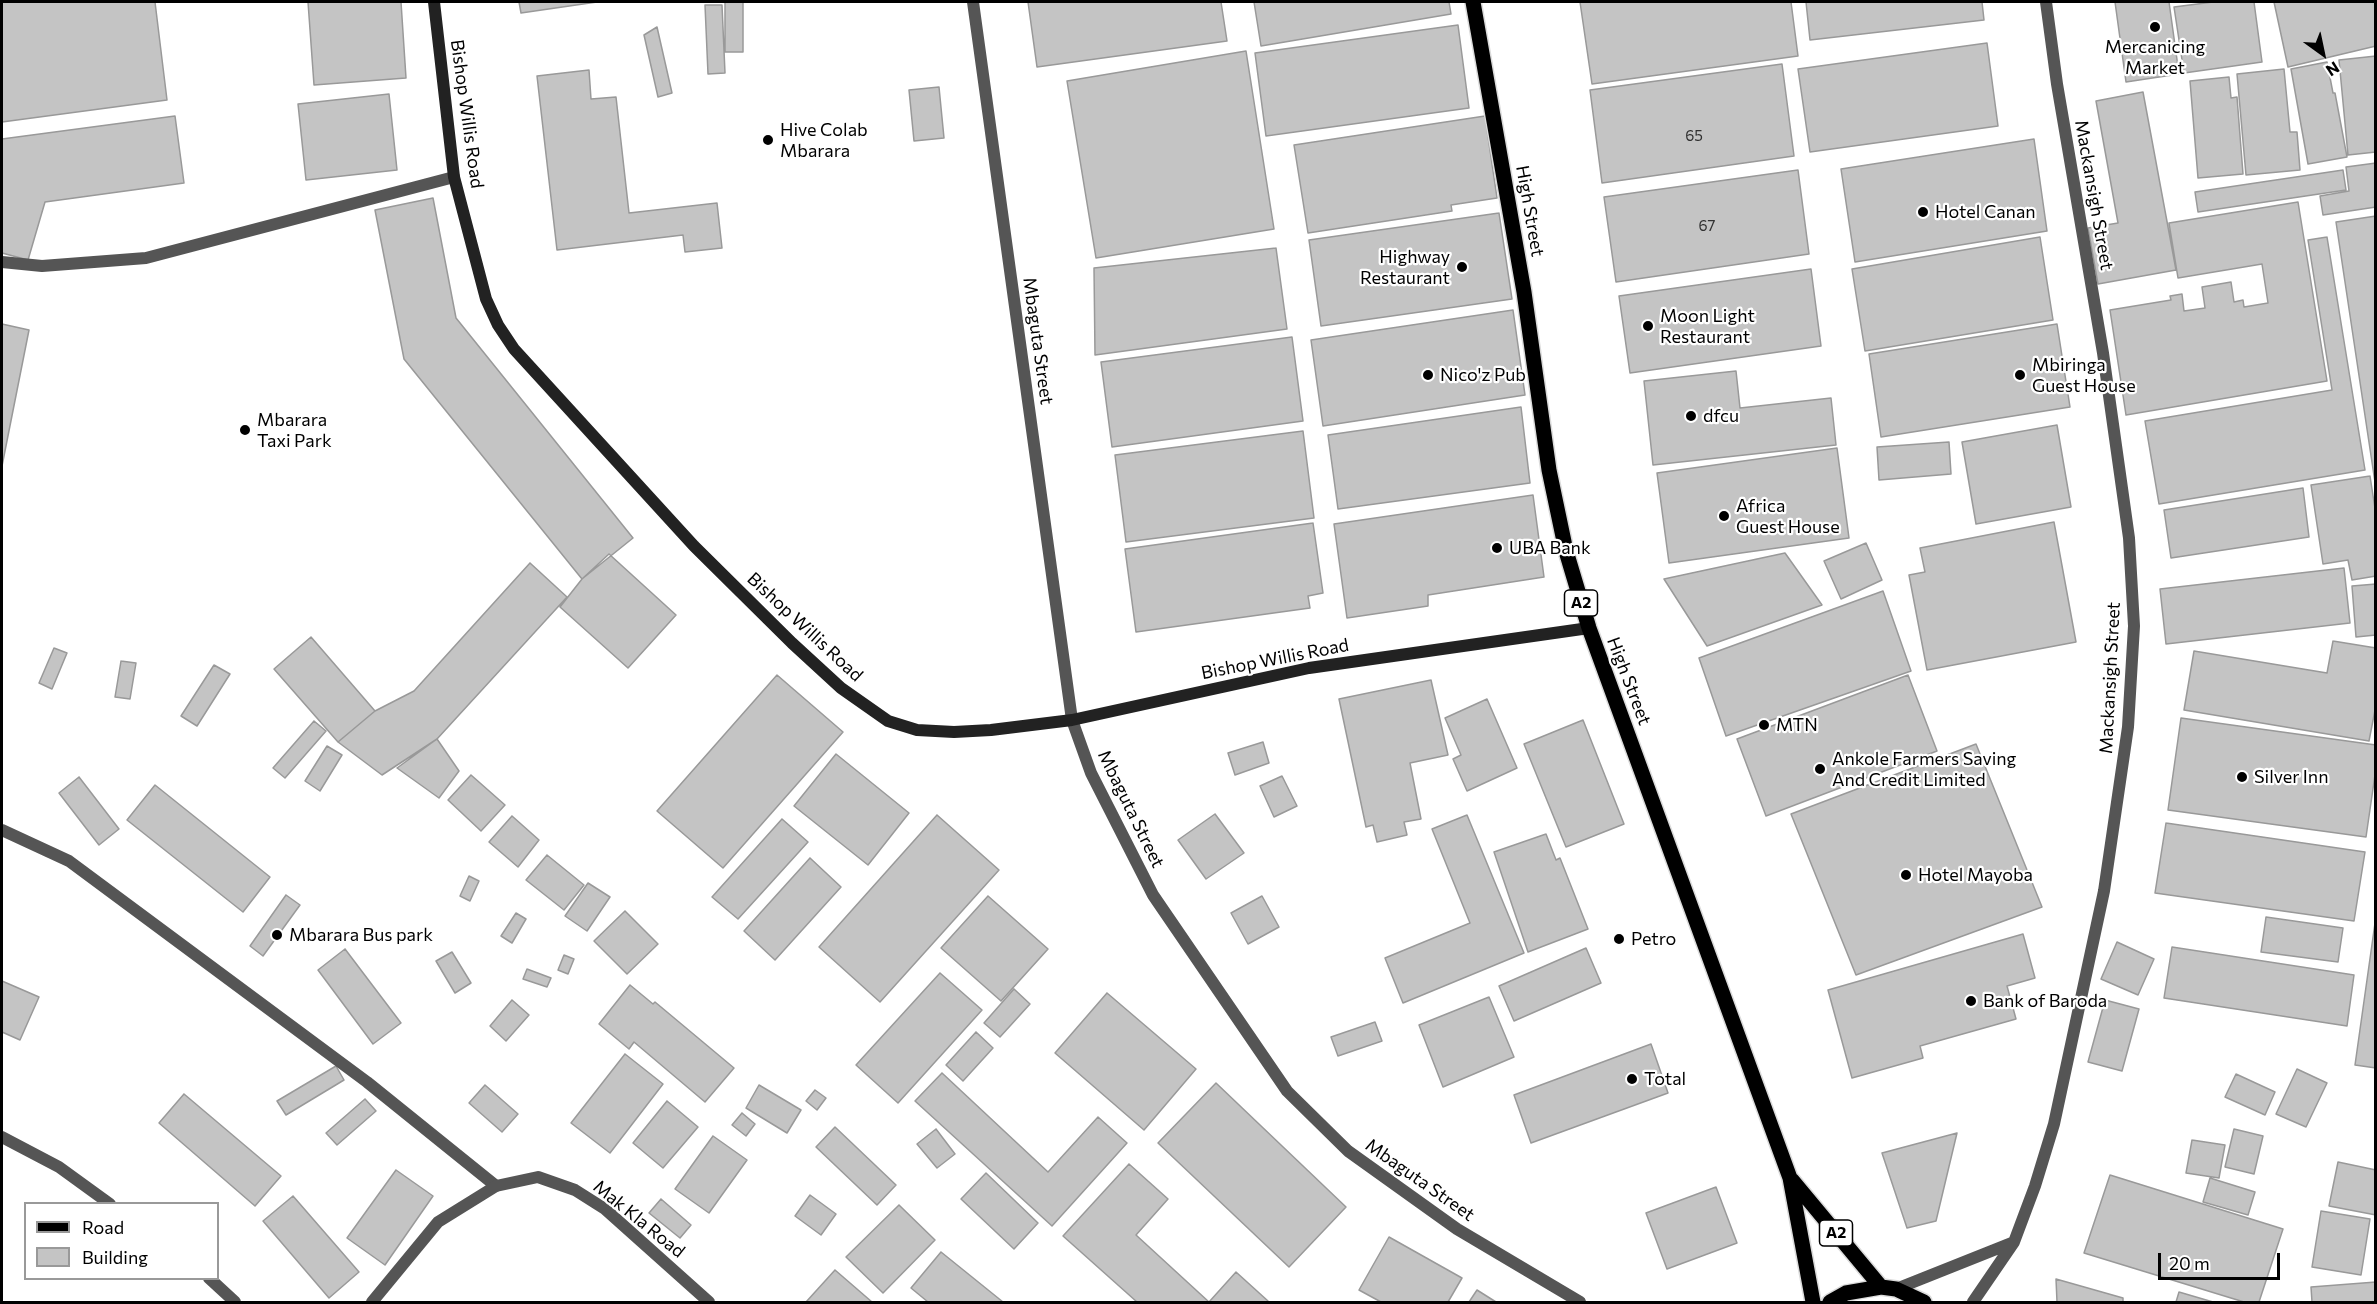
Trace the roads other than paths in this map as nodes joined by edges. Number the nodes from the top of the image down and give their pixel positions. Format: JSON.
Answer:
{"nodes":[{"id":1,"x":434,"y":2,"type":"edge"},
{"id":2,"x":973,"y":2,"type":"edge"},
{"id":3,"x":1473,"y":2,"type":"edge"},
{"id":4,"x":2046,"y":2,"type":"edge"},
{"id":5,"x":454,"y":177,"type":"junction"},
{"id":6,"x":2,"y":262,"type":"edge"},
{"id":7,"x":1589,"y":628,"type":"junction"},
{"id":8,"x":1072,"y":720,"type":"junction"},
{"id":9,"x":2,"y":830,"type":"edge"},
{"id":10,"x":2,"y":1137,"type":"edge"},
{"id":11,"x":1790,"y":1178,"type":"junction"},
{"id":12,"x":496,"y":1186,"type":"junction"},
{"id":13,"x":109,"y":1202,"type":"edge"},
{"id":14,"x":2014,"y":1242,"type":"junction"},
{"id":15,"x":211,"y":1280,"type":"edge"},
{"id":16,"x":1889,"y":1288,"type":"junction"},
{"id":17,"x":235,"y":1302,"type":"edge"},
{"id":18,"x":372,"y":1302,"type":"edge"},
{"id":19,"x":709,"y":1302,"type":"edge"},
{"id":20,"x":1580,"y":1302,"type":"edge"},
{"id":21,"x":1813,"y":1302,"type":"edge"},
{"id":22,"x":1830,"y":1302,"type":"edge"},
{"id":23,"x":1924,"y":1302,"type":"edge"},
{"id":24,"x":1973,"y":1302,"type":"edge"}],
"edges":[{"from":1,"to":5,"type":"main road","name":"Bishop Willis Road"},
{"from":2,"to":8,"type":"street","name":"Mbaguta Street"},
{"from":3,"to":7,"type":"main road","name":"High Street","number":"A2"},
{"from":4,"to":14,"type":"street","name":"Mackansigh Street"},
{"from":5,"to":6,"type":"street"},
{"from":5,"to":8,"type":"main road","name":"Bishop Willis Road"},
{"from":7,"to":8,"type":"main road","name":"Bishop Willis Road"},
{"from":7,"to":11,"type":"main road","name":"High Street","number":"A2"},
{"from":8,"to":20,"type":"street","name":"Mbaguta Street"},
{"from":9,"to":12,"type":"street"},
{"from":10,"to":13,"type":"street"},
{"from":11,"to":16,"type":"main road","name":"High Street","number":"A2"},
{"from":11,"to":21,"type":"main road","name":"High Street","number":"A2"},
{"from":12,"to":18,"type":"street","name":"Mak Kla Road"},
{"from":12,"to":19,"type":"street","name":"Mak Kla Road"},
{"from":14,"to":16,"type":"street"},
{"from":14,"to":24,"type":"street","name":"Mackansigh Street"},
{"from":15,"to":17,"type":"street"},
{"from":16,"to":22,"type":"main road"},
{"from":16,"to":23,"type":"main road","number":"A2"}]}
